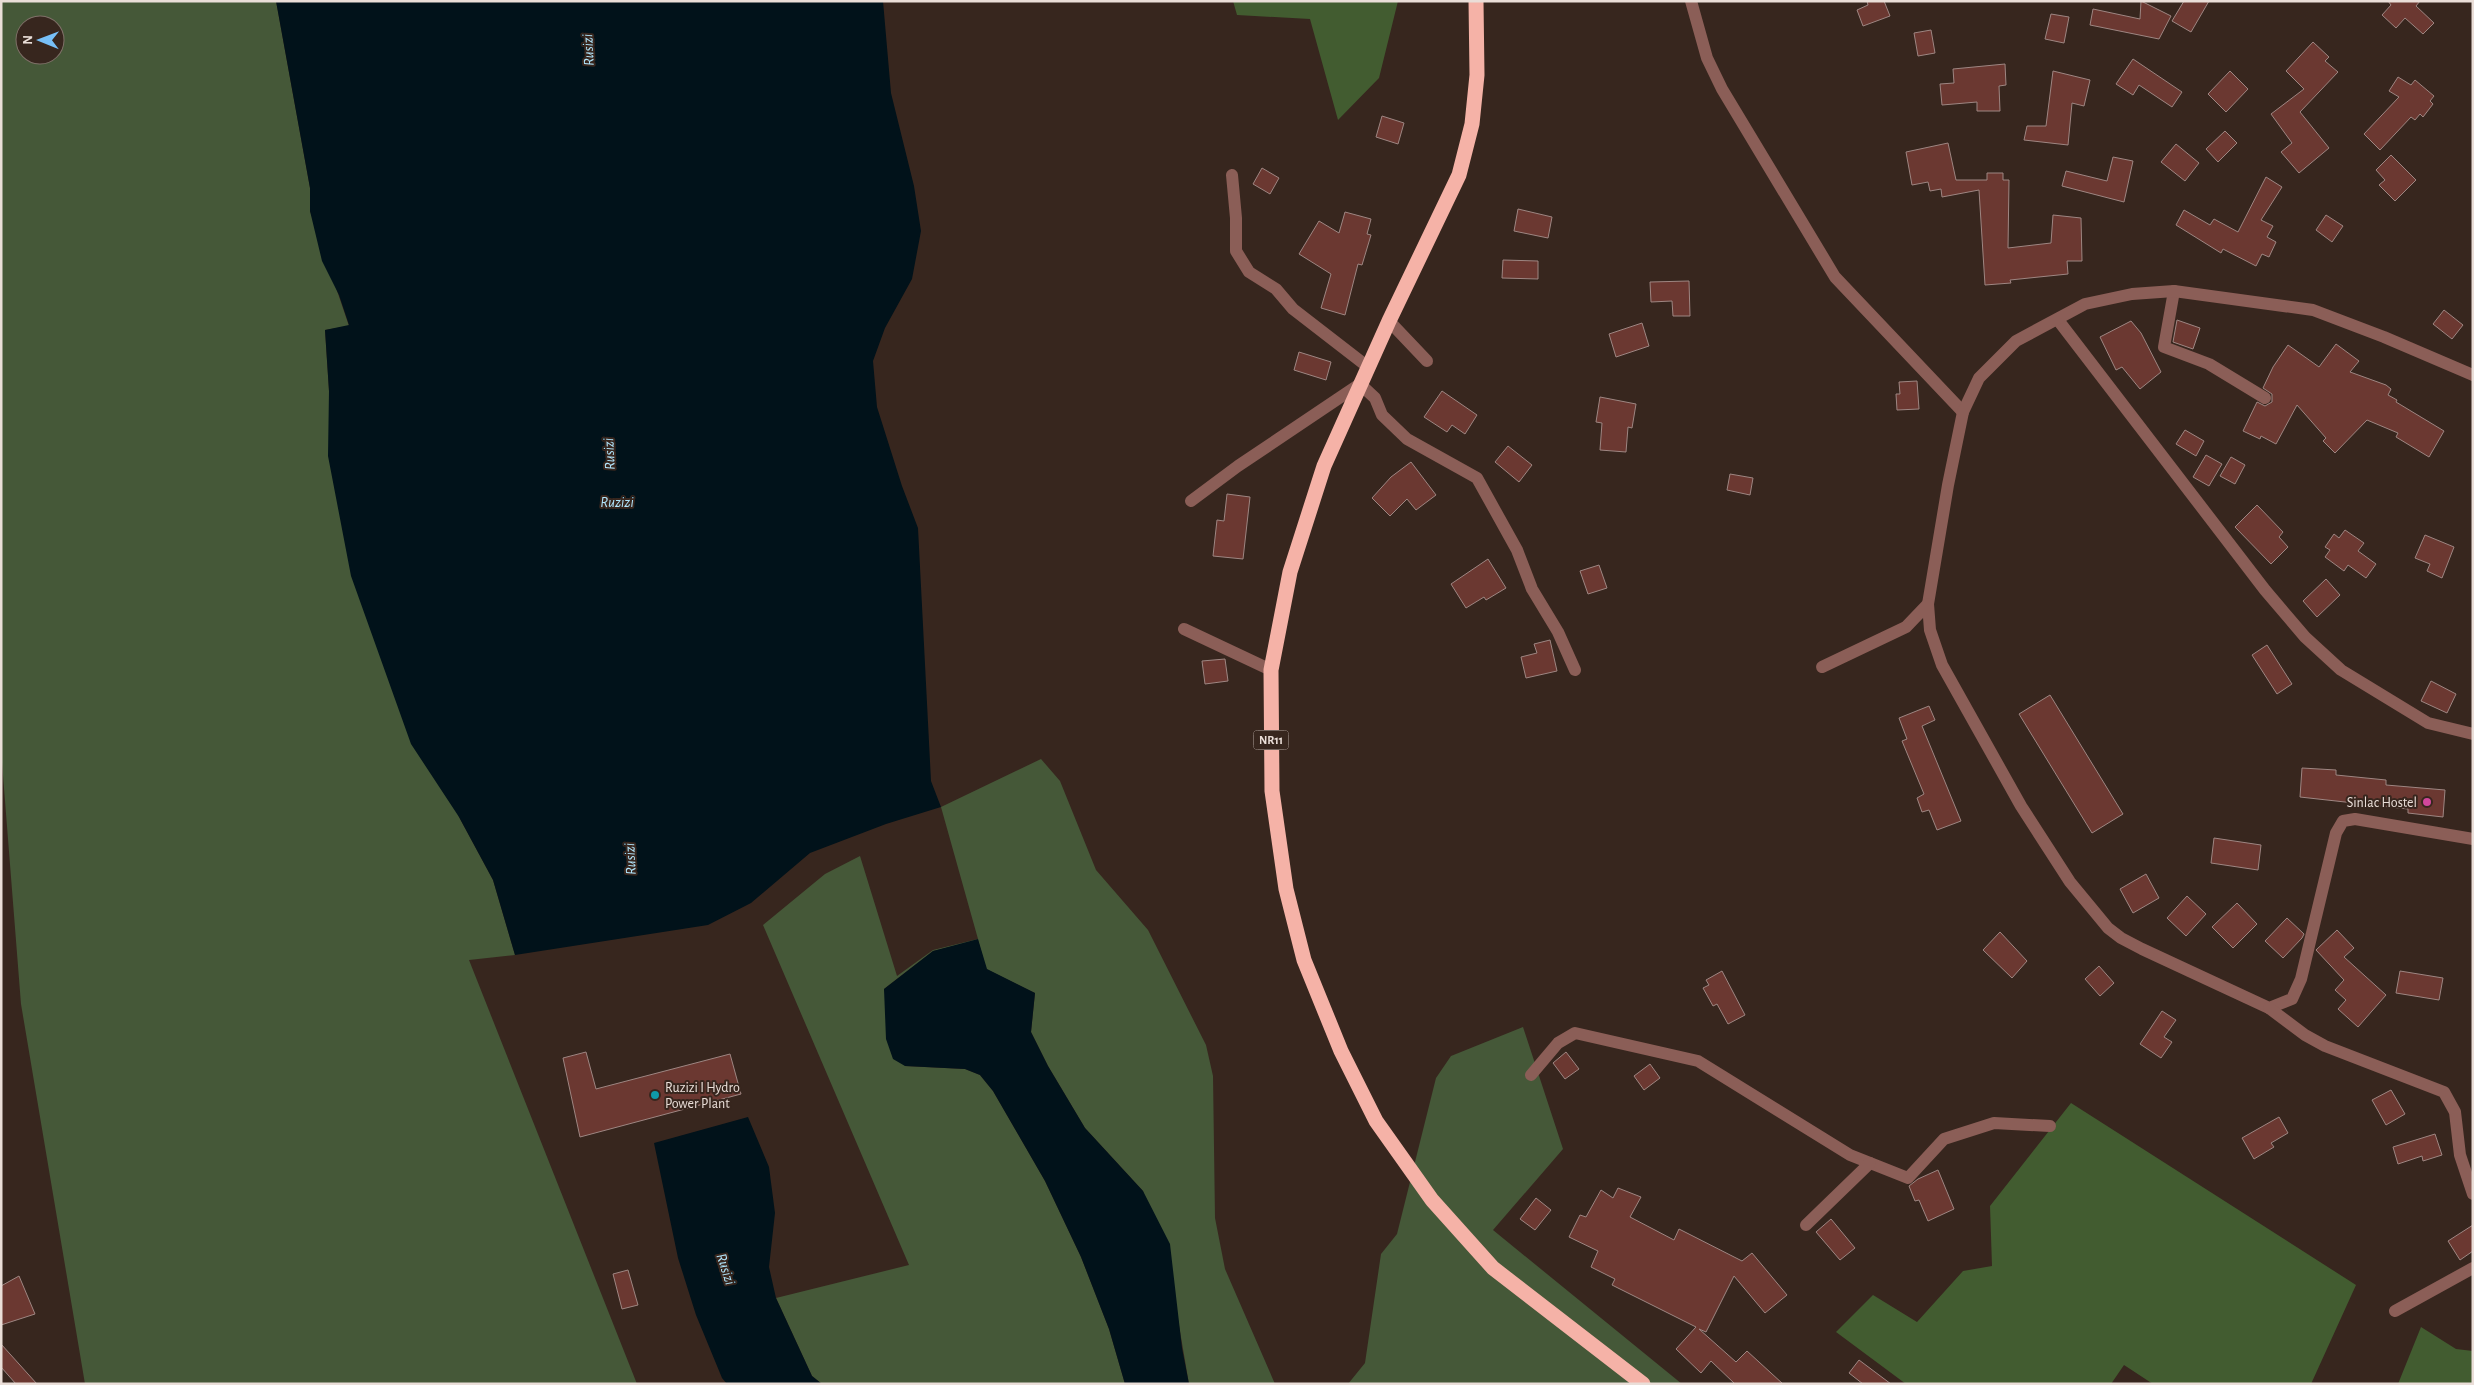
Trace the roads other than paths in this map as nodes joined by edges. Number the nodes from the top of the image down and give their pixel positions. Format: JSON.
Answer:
{"nodes":[{"id":1,"x":1476,"y":1,"type":"edge"},
{"id":2,"x":1690,"y":1,"type":"edge"},
{"id":3,"x":1232,"y":175,"type":"dead end"},
{"id":4,"x":2174,"y":291,"type":"junction"},
{"id":5,"x":2058,"y":320,"type":"junction"},
{"id":6,"x":1389,"y":321,"type":"junction"},
{"id":7,"x":1427,"y":361,"type":"dead end"},
{"id":8,"x":1368,"y":367,"type":"junction"},
{"id":9,"x":2473,"y":375,"type":"edge"},
{"id":10,"x":1360,"y":384,"type":"junction"},
{"id":11,"x":2265,"y":398,"type":"dead end"},
{"id":12,"x":1963,"y":412,"type":"junction"},
{"id":13,"x":1190,"y":501,"type":"dead end"},
{"id":14,"x":1928,"y":604,"type":"junction"},
{"id":15,"x":1184,"y":628,"type":"dead end"},
{"id":16,"x":1822,"y":667,"type":"dead end"},
{"id":17,"x":1271,"y":670,"type":"junction"},
{"id":18,"x":1575,"y":670,"type":"dead end"},
{"id":19,"x":2473,"y":734,"type":"edge"},
{"id":20,"x":2473,"y":839,"type":"edge"},
{"id":21,"x":2269,"y":1008,"type":"junction"},
{"id":22,"x":1531,"y":1074,"type":"dead end"},
{"id":23,"x":2050,"y":1126,"type":"dead end"},
{"id":24,"x":1870,"y":1163,"type":"junction"},
{"id":25,"x":2473,"y":1194,"type":"edge"},
{"id":26,"x":1806,"y":1226,"type":"dead end"},
{"id":27,"x":2473,"y":1268,"type":"edge"},
{"id":28,"x":2395,"y":1311,"type":"dead end"},
{"id":29,"x":1643,"y":1384,"type":"edge"}],
"edges":[{"from":1,"to":6,"type":"highway","number":"NR11"},
{"from":2,"to":12,"type":"street"},
{"from":3,"to":8,"type":"street"},
{"from":4,"to":5,"type":"street"},
{"from":4,"to":9,"type":"street"},
{"from":4,"to":11,"type":"street"},
{"from":5,"to":12,"type":"street"},
{"from":5,"to":19,"type":"street"},
{"from":6,"to":7,"type":"street"},
{"from":6,"to":8,"type":"highway","number":"NR11"},
{"from":8,"to":10,"type":"highway","number":"NR11"},
{"from":10,"to":13,"type":"street"},
{"from":10,"to":17,"type":"highway","number":"NR11"},
{"from":10,"to":18,"type":"street"},
{"from":12,"to":14,"type":"street"},
{"from":14,"to":16,"type":"street"},
{"from":14,"to":21,"type":"street"},
{"from":15,"to":17,"type":"street"},
{"from":17,"to":29,"type":"highway","number":"NR11"},
{"from":20,"to":21,"type":"street"},
{"from":21,"to":25,"type":"street"},
{"from":22,"to":24,"type":"street"},
{"from":23,"to":24,"type":"street"},
{"from":24,"to":26,"type":"street"},
{"from":27,"to":28,"type":"street"}]}
